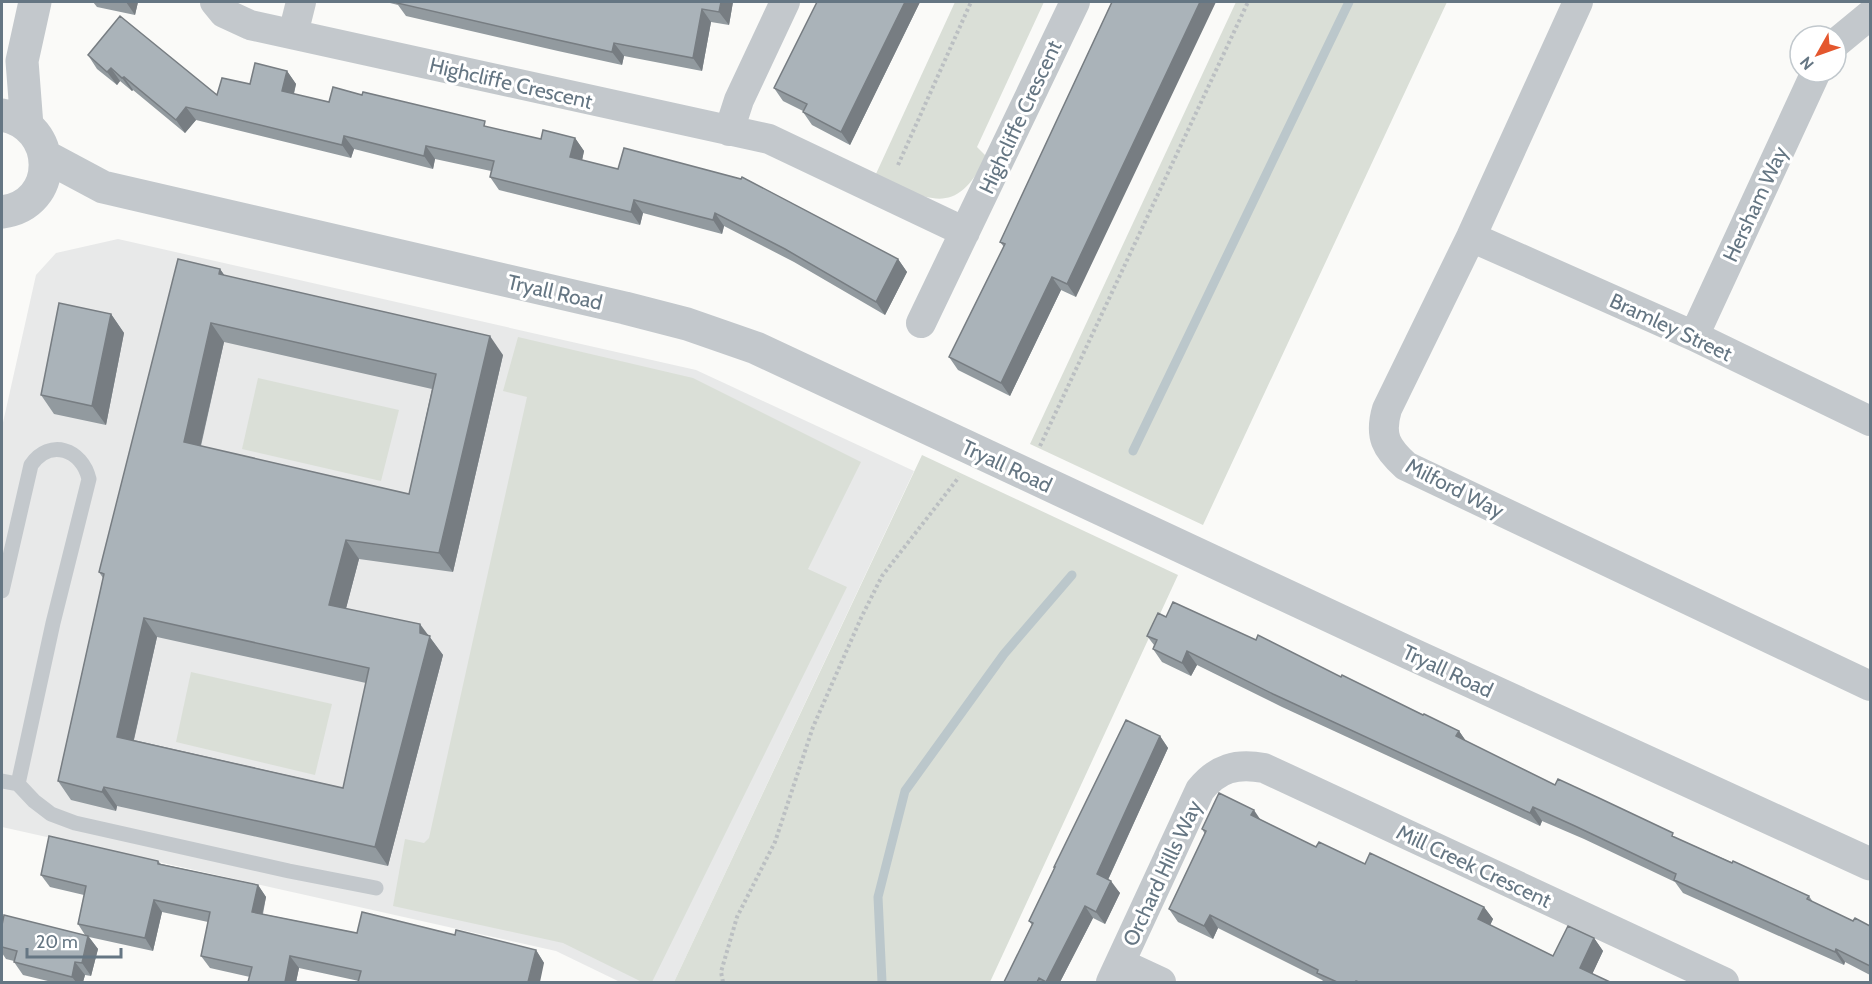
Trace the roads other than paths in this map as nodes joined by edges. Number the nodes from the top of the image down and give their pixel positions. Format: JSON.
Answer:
{"nodes":[{"id":1,"x":35,"y":2,"type":"edge"},
{"id":2,"x":215,"y":2,"type":"edge"},
{"id":3,"x":301,"y":2,"type":"edge"},
{"id":4,"x":785,"y":2,"type":"edge"},
{"id":5,"x":1075,"y":2,"type":"edge"},
{"id":6,"x":1578,"y":2,"type":"edge"},
{"id":7,"x":1870,"y":15,"type":"edge"},
{"id":8,"x":1848,"y":33,"type":"edge"},
{"id":9,"x":293,"y":34,"type":"junction"},
{"id":10,"x":22,"y":61,"type":"junction"},
{"id":11,"x":1810,"y":84,"type":"edge"},
{"id":12,"x":2,"y":88,"type":"edge"},
{"id":13,"x":14,"y":121,"type":"edge"},
{"id":14,"x":729,"y":131,"type":"junction"},
{"id":15,"x":45,"y":156,"type":"junction"},
{"id":16,"x":102,"y":187,"type":"junction"},
{"id":17,"x":12,"y":211,"type":"edge"},
{"id":18,"x":965,"y":232,"type":"junction"},
{"id":19,"x":1471,"y":237,"type":"junction"},
{"id":20,"x":921,"y":323,"type":"dead end"},
{"id":21,"x":1694,"y":336,"type":"junction"},
{"id":22,"x":1870,"y":421,"type":"edge"},
{"id":23,"x":2,"y":591,"type":"edge"},
{"id":24,"x":1870,"y":686,"type":"edge"},
{"id":25,"x":1221,"y":771,"type":"joint"},
{"id":26,"x":2,"y":781,"type":"edge"},
{"id":27,"x":18,"y":784,"type":"junction"},
{"id":28,"x":1870,"y":864,"type":"edge"},
{"id":29,"x":376,"y":888,"type":"dead end"},
{"id":30,"x":1116,"y":973,"type":"edge"},
{"id":31,"x":1161,"y":982,"type":"edge"},
{"id":32,"x":1724,"y":982,"type":"edge"}],
"edges":[{"from":1,"to":10,"type":"street"},
{"from":2,"to":9,"type":"street","name":"Highcliffe Crescent"},
{"from":3,"to":9,"type":"street"},
{"from":4,"to":14,"type":"street"},
{"from":5,"to":18,"type":"street","name":"Highcliffe Crescent"},
{"from":6,"to":19,"type":"street","name":"Milford Way"},
{"from":7,"to":8,"type":"street"},
{"from":9,"to":14,"type":"street","name":"Highcliffe Crescent"},
{"from":10,"to":12,"type":"street"},
{"from":10,"to":13,"type":"street"},
{"from":11,"to":21,"type":"street","name":"Hersham Way"},
{"from":13,"to":15,"type":"street"},
{"from":14,"to":18,"type":"street","name":"Highcliffe Crescent"},
{"from":15,"to":16,"type":"street","name":"Tryall Road"},
{"from":15,"to":17,"type":"street"},
{"from":16,"to":17,"type":"street","name":"Tryall Road"},
{"from":16,"to":28,"type":"street","name":"Tryall Road"},
{"from":18,"to":20,"type":"street","name":"Highcliffe Crescent"},
{"from":19,"to":21,"type":"street","name":"Bramley Street"},
{"from":19,"to":24,"type":"street","name":"Milford Way"},
{"from":21,"to":22,"type":"street","name":"Bramley Street"},
{"from":23,"to":27,"type":"lane"},
{"from":25,"to":30,"type":"street","name":"Orchard Hills Way"},
{"from":25,"to":32,"type":"street","name":"Mill Creek Crescent"},
{"from":26,"to":27,"type":"lane"},
{"from":27,"to":29,"type":"lane"},
{"from":30,"to":31,"type":"street"}]}
